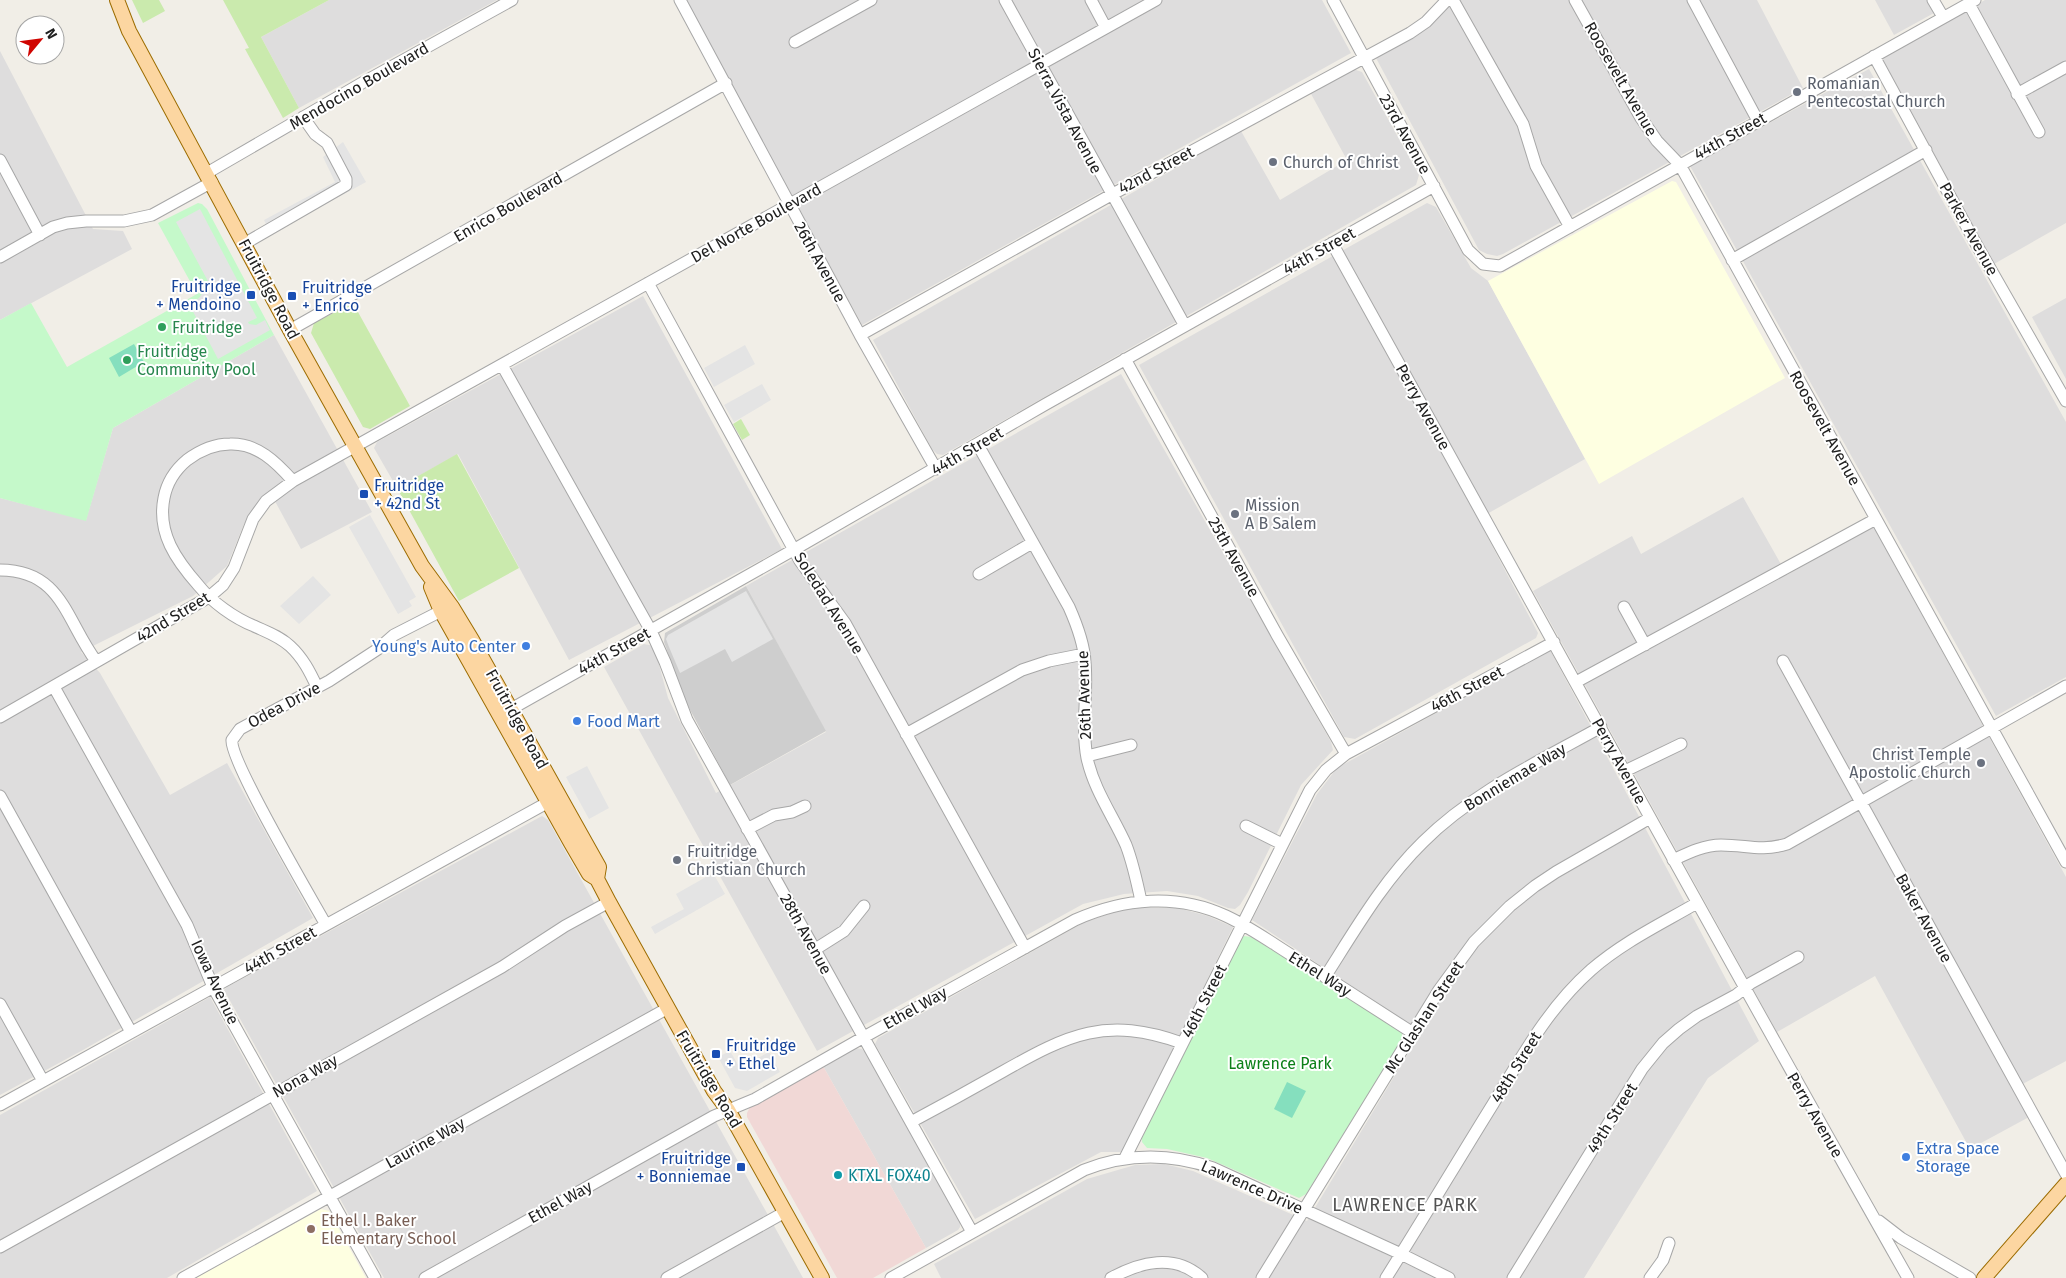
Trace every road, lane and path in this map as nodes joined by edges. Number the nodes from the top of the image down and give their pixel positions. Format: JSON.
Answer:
{"nodes":[{"id":1,"x":512,"y":0,"type":"edge"},
{"id":2,"x":680,"y":0,"type":"edge"},
{"id":3,"x":871,"y":0,"type":"edge"},
{"id":4,"x":1005,"y":0,"type":"edge"},
{"id":5,"x":1091,"y":0,"type":"edge"},
{"id":6,"x":1156,"y":0,"type":"edge"},
{"id":7,"x":1333,"y":0,"type":"edge"},
{"id":8,"x":1447,"y":0,"type":"edge"},
{"id":9,"x":1453,"y":0,"type":"edge"},
{"id":10,"x":1575,"y":0,"type":"edge"},
{"id":11,"x":1693,"y":0,"type":"edge"},
{"id":12,"x":1933,"y":0,"type":"edge"},
{"id":13,"x":1972,"y":2,"type":"edge"},
{"id":14,"x":116,"y":3,"type":"edge"},
{"id":15,"x":1942,"y":17,"type":"junction"},
{"id":16,"x":1106,"y":28,"type":"junction"},
{"id":17,"x":795,"y":42,"type":"dead end"},
{"id":18,"x":1874,"y":56,"type":"junction"},
{"id":19,"x":1364,"y":58,"type":"junction"},
{"id":20,"x":1040,"y":65,"type":"junction"},
{"id":21,"x":2066,"y":67,"type":"edge"},
{"id":22,"x":726,"y":83,"type":"junction"},
{"id":23,"x":2017,"y":94,"type":"junction"},
{"id":24,"x":304,"y":117,"type":"junction"},
{"id":25,"x":1758,"y":121,"type":"junction"},
{"id":26,"x":2039,"y":132,"type":"dead end"},
{"id":27,"x":1926,"y":150,"type":"junction"},
{"id":28,"x":0,"y":160,"type":"edge"},
{"id":29,"x":1680,"y":165,"type":"junction"},
{"id":30,"x":209,"y":177,"type":"junction"},
{"id":31,"x":1434,"y":186,"type":"junction"},
{"id":32,"x":1111,"y":195,"type":"junction"},
{"id":33,"x":789,"y":204,"type":"junction"},
{"id":34,"x":1570,"y":226,"type":"junction"},
{"id":35,"x":40,"y":235,"type":"junction"},
{"id":36,"x":1332,"y":243,"type":"junction"},
{"id":37,"x":244,"y":244,"type":"junction"},
{"id":38,"x":0,"y":257,"type":"edge"},
{"id":39,"x":1732,"y":260,"type":"junction"},
{"id":40,"x":1484,"y":264,"type":"joint"},
{"id":41,"x":648,"y":283,"type":"junction"},
{"id":42,"x":1185,"y":326,"type":"junction"},
{"id":43,"x":290,"y":330,"type":"junction"},
{"id":44,"x":860,"y":335,"type":"junction"},
{"id":45,"x":1125,"y":359,"type":"junction"},
{"id":46,"x":502,"y":365,"type":"junction"},
{"id":47,"x":2066,"y":401,"type":"edge"},
{"id":48,"x":978,"y":445,"type":"junction"},
{"id":49,"x":355,"y":446,"type":"junction"},
{"id":50,"x":936,"y":469,"type":"junction"},
{"id":51,"x":293,"y":480,"type":"junction"},
{"id":52,"x":1876,"y":519,"type":"junction"},
{"id":53,"x":1032,"y":543,"type":"junction"},
{"id":54,"x":795,"y":550,"type":"junction"},
{"id":55,"x":422,"y":566,"type":"junction"},
{"id":56,"x":0,"y":570,"type":"edge"},
{"id":57,"x":979,"y":574,"type":"dead end"},
{"id":58,"x":209,"y":597,"type":"junction"},
{"id":59,"x":1624,"y":607,"type":"dead end"},
{"id":60,"x":441,"y":612,"type":"junction"},
{"id":61,"x":651,"y":631,"type":"junction"},
{"id":62,"x":1554,"y":642,"type":"junction"},
{"id":63,"x":1644,"y":645,"type":"junction"},
{"id":64,"x":1084,"y":654,"type":"junction"},
{"id":65,"x":96,"y":661,"type":"junction"},
{"id":66,"x":1783,"y":661,"type":"dead end"},
{"id":67,"x":1576,"y":682,"type":"junction"},
{"id":68,"x":2066,"y":686,"type":"edge"},
{"id":69,"x":54,"y":687,"type":"junction"},
{"id":70,"x":317,"y":687,"type":"junction"},
{"id":71,"x":505,"y":712,"type":"junction"},
{"id":72,"x":0,"y":717,"type":"edge"},
{"id":73,"x":1600,"y":727,"type":"junction"},
{"id":74,"x":1992,"y":728,"type":"junction"},
{"id":75,"x":906,"y":734,"type":"junction"},
{"id":76,"x":1681,"y":744,"type":"dead end"},
{"id":77,"x":1132,"y":745,"type":"dead end"},
{"id":78,"x":1346,"y":754,"type":"junction"},
{"id":79,"x":1087,"y":756,"type":"junction"},
{"id":80,"x":1625,"y":771,"type":"junction"},
{"id":81,"x":0,"y":796,"type":"edge"},
{"id":82,"x":554,"y":799,"type":"junction"},
{"id":83,"x":1860,"y":803,"type":"junction"},
{"id":84,"x":805,"y":806,"type":"dead end"},
{"id":85,"x":1650,"y":818,"type":"junction"},
{"id":86,"x":1246,"y":826,"type":"dead end"},
{"id":87,"x":747,"y":829,"type":"junction"},
{"id":88,"x":1282,"y":844,"type":"junction"},
{"id":89,"x":2062,"y":844,"type":"edge"},
{"id":90,"x":1673,"y":860,"type":"junction"},
{"id":91,"x":2066,"y":862,"type":"edge"},
{"id":92,"x":1141,"y":901,"type":"junction"},
{"id":93,"x":609,"y":902,"type":"junction"},
{"id":94,"x":1697,"y":903,"type":"junction"},
{"id":95,"x":864,"y":906,"type":"dead end"},
{"id":96,"x":1242,"y":924,"type":"junction"},
{"id":97,"x":326,"y":925,"type":"junction"},
{"id":98,"x":1025,"y":948,"type":"junction"},
{"id":99,"x":814,"y":950,"type":"junction"},
{"id":100,"x":1798,"y":957,"type":"dead end"},
{"id":101,"x":1325,"y":977,"type":"junction"},
{"id":102,"x":213,"y":986,"type":"junction"},
{"id":103,"x":1743,"y":989,"type":"junction"},
{"id":104,"x":0,"y":1004,"type":"edge"},
{"id":105,"x":668,"y":1008,"type":"junction"},
{"id":106,"x":131,"y":1032,"type":"junction"},
{"id":107,"x":1413,"y":1033,"type":"junction"},
{"id":108,"x":864,"y":1037,"type":"junction"},
{"id":109,"x":1182,"y":1043,"type":"junction"},
{"id":110,"x":43,"y":1081,"type":"junction"},
{"id":111,"x":271,"y":1094,"type":"junction"},
{"id":112,"x":0,"y":1105,"type":"edge"},
{"id":113,"x":728,"y":1110,"type":"junction"},
{"id":114,"x":911,"y":1122,"type":"junction"},
{"id":115,"x":1125,"y":1158,"type":"junction"},
{"id":116,"x":2066,"y":1174,"type":"edge"},
{"id":117,"x":2066,"y":1184,"type":"edge"},
{"id":118,"x":328,"y":1196,"type":"junction"},
{"id":119,"x":1867,"y":1206,"type":"junction"},
{"id":120,"x":1304,"y":1209,"type":"junction"},
{"id":121,"x":785,"y":1212,"type":"junction"},
{"id":122,"x":972,"y":1232,"type":"junction"},
{"id":123,"x":1669,"y":1243,"type":"dead end"},
{"id":124,"x":0,"y":1247,"type":"edge"},
{"id":125,"x":1401,"y":1254,"type":"junction"},
{"id":126,"x":183,"y":1278,"type":"edge"},
{"id":127,"x":375,"y":1278,"type":"edge"},
{"id":128,"x":425,"y":1278,"type":"edge"},
{"id":129,"x":667,"y":1278,"type":"edge"},
{"id":130,"x":822,"y":1278,"type":"edge"},
{"id":131,"x":891,"y":1278,"type":"edge"},
{"id":132,"x":1111,"y":1278,"type":"edge"},
{"id":133,"x":1202,"y":1278,"type":"edge"},
{"id":134,"x":1262,"y":1278,"type":"edge"},
{"id":135,"x":1386,"y":1278,"type":"edge"},
{"id":136,"x":1449,"y":1278,"type":"edge"},
{"id":137,"x":1513,"y":1278,"type":"edge"},
{"id":138,"x":1650,"y":1278,"type":"edge"},
{"id":139,"x":1908,"y":1278,"type":"edge"},
{"id":140,"x":1970,"y":1278,"type":"edge"},
{"id":141,"x":1984,"y":1278,"type":"edge"}],
"edges":[{"from":1,"to":24,"type":"street","name":"Mendocino Boulevard"},
{"from":2,"to":22,"type":"street","name":"26th Avenue"},
{"from":3,"to":17,"type":"street"},
{"from":4,"to":20,"type":"street","name":"Sierra Vista Avenue"},
{"from":5,"to":16,"type":"street"},
{"from":6,"to":16,"type":"street","name":"Del Norte Boulevard"},
{"from":7,"to":19,"type":"street","name":"23rd Avenue"},
{"from":8,"to":19,"type":"street","name":"42nd Street"},
{"from":9,"to":34,"type":"street"},
{"from":10,"to":29,"type":"street","name":"Roosevelt Avenue"},
{"from":11,"to":25,"type":"street"},
{"from":12,"to":15,"type":"street"},
{"from":13,"to":15,"type":"street","name":"44th Street"},
{"from":13,"to":23,"type":"street"},
{"from":14,"to":30,"type":"main road","name":"Fruitridge Road"},
{"from":15,"to":18,"type":"street","name":"44th Street"},
{"from":16,"to":20,"type":"street","name":"Del Norte Boulevard"},
{"from":18,"to":25,"type":"street","name":"44th Street"},
{"from":18,"to":27,"type":"street","name":"Parker Avenue"},
{"from":19,"to":31,"type":"street","name":"23rd Avenue"},
{"from":19,"to":32,"type":"street","name":"42nd Street"},
{"from":20,"to":32,"type":"street","name":"Sierra Vista Avenue"},
{"from":20,"to":33,"type":"street","name":"Del Norte Boulevard"},
{"from":21,"to":23,"type":"street"},
{"from":22,"to":33,"type":"street","name":"26th Avenue"},
{"from":22,"to":43,"type":"street","name":"Enrico Boulevard"},
{"from":23,"to":26,"type":"street"},
{"from":24,"to":30,"type":"street","name":"Mendocino Boulevard"},
{"from":24,"to":37,"type":"street"},
{"from":25,"to":29,"type":"street","name":"44th Street"},
{"from":27,"to":39,"type":"street"},
{"from":27,"to":47,"type":"street","name":"Parker Avenue"},
{"from":28,"to":35,"type":"street"},
{"from":29,"to":34,"type":"street","name":"44th Street"},
{"from":29,"to":39,"type":"street","name":"Roosevelt Avenue"},
{"from":30,"to":35,"type":"street","name":"Mendocino Boulevard"},
{"from":30,"to":37,"type":"main road","name":"Fruitridge Road"},
{"from":31,"to":36,"type":"street","name":"44th Street"},
{"from":31,"to":40,"type":"street","name":"23rd Avenue"},
{"from":32,"to":42,"type":"street","name":"Sierra Vista Avenue"},
{"from":32,"to":44,"type":"street","name":"42nd Street"},
{"from":33,"to":41,"type":"street","name":"Del Norte Boulevard"},
{"from":33,"to":44,"type":"street","name":"26th Avenue"},
{"from":34,"to":40,"type":"street","name":"44th Street"},
{"from":35,"to":38,"type":"street","name":"Mendocino Boulevard"},
{"from":36,"to":42,"type":"street","name":"44th Street"},
{"from":36,"to":62,"type":"street","name":"Perry Avenue"},
{"from":37,"to":43,"type":"main road","name":"Fruitridge Road"},
{"from":39,"to":52,"type":"street","name":"Roosevelt Avenue"},
{"from":41,"to":46,"type":"street","name":"Del Norte Boulevard"},
{"from":41,"to":54,"type":"street","name":"Soledad Avenue"},
{"from":42,"to":45,"type":"street","name":"44th Street"},
{"from":43,"to":49,"type":"main road","name":"Fruitridge Road"},
{"from":44,"to":50,"type":"street","name":"26th Avenue"},
{"from":45,"to":48,"type":"street","name":"44th Street"},
{"from":45,"to":78,"type":"street","name":"25th Avenue"},
{"from":46,"to":49,"type":"street","name":"Del Norte Boulevard"},
{"from":46,"to":61,"type":"street","name":"28th Avenue"},
{"from":48,"to":50,"type":"street","name":"44th Street"},
{"from":48,"to":53,"type":"street","name":"26th Avenue"},
{"from":49,"to":51,"type":"street","name":"42nd Street"},
{"from":49,"to":55,"type":"main road","name":"Fruitridge Road"},
{"from":50,"to":54,"type":"street","name":"44th Street"},
{"from":51,"to":58,"type":"street","name":"42nd Street"},
{"from":51,"to":58,"type":"street"},
{"from":52,"to":63,"type":"street"},
{"from":52,"to":74,"type":"street","name":"Roosevelt Avenue"},
{"from":53,"to":57,"type":"street"},
{"from":53,"to":64,"type":"street","name":"26th Avenue"},
{"from":54,"to":61,"type":"street","name":"44th Street"},
{"from":54,"to":75,"type":"street","name":"Soledad Avenue"},
{"from":55,"to":60,"type":"main road","name":"Fruitridge Road"},
{"from":55,"to":71,"type":"main road","name":"Fruitridge Road"},
{"from":56,"to":65,"type":"street"},
{"from":58,"to":65,"type":"street","name":"42nd Street"},
{"from":58,"to":70,"type":"street"},
{"from":59,"to":63,"type":"street"},
{"from":60,"to":70,"type":"street","name":"Odea Drive"},
{"from":60,"to":71,"type":"main road","name":"Fruitridge Road"},
{"from":61,"to":71,"type":"street","name":"44th Street"},
{"from":61,"to":87,"type":"street","name":"28th Avenue"},
{"from":62,"to":67,"type":"street","name":"Perry Avenue"},
{"from":62,"to":78,"type":"street","name":"46th Street"},
{"from":63,"to":67,"type":"street"},
{"from":64,"to":75,"type":"street"},
{"from":64,"to":79,"type":"street","name":"26th Avenue"},
{"from":65,"to":69,"type":"street","name":"42nd Street"},
{"from":66,"to":83,"type":"street","name":"Baker Avenue"},
{"from":67,"to":73,"type":"street","name":"Perry Avenue"},
{"from":68,"to":74,"type":"street"},
{"from":69,"to":72,"type":"street","name":"42nd Street"},
{"from":69,"to":102,"type":"street","name":"Iowa Avenue"},
{"from":70,"to":97,"type":"street","name":"Odea Drive"},
{"from":71,"to":82,"type":"main road","name":"Fruitridge Road"},
{"from":73,"to":80,"type":"street","name":"Perry Avenue"},
{"from":73,"to":101,"type":"street","name":"Bonniemae Way"},
{"from":74,"to":83,"type":"street"},
{"from":74,"to":89,"type":"street","name":"Roosevelt Avenue"},
{"from":75,"to":98,"type":"street","name":"Soledad Avenue"},
{"from":76,"to":80,"type":"street"},
{"from":77,"to":79,"type":"street"},
{"from":78,"to":88,"type":"street","name":"46th Street"},
{"from":79,"to":92,"type":"street","name":"26th Avenue"},
{"from":80,"to":85,"type":"street","name":"Perry Avenue"},
{"from":81,"to":106,"type":"street"},
{"from":82,"to":93,"type":"main road","name":"Fruitridge Road"},
{"from":82,"to":97,"type":"street","name":"44th Street"},
{"from":83,"to":90,"type":"street"},
{"from":83,"to":116,"type":"street","name":"Baker Avenue"},
{"from":84,"to":87,"type":"street"},
{"from":85,"to":90,"type":"street","name":"Perry Avenue"},
{"from":85,"to":107,"type":"street","name":"Mc Glashan Street"},
{"from":86,"to":88,"type":"street"},
{"from":87,"to":99,"type":"street","name":"28th Avenue"},
{"from":88,"to":96,"type":"street","name":"46th Street"},
{"from":89,"to":91,"type":"street","name":"Roosevelt Avenue"},
{"from":90,"to":94,"type":"street","name":"Perry Avenue"},
{"from":92,"to":96,"type":"street","name":"Ethel Way"},
{"from":92,"to":98,"type":"street","name":"Ethel Way"},
{"from":93,"to":105,"type":"main road","name":"Fruitridge Road"},
{"from":93,"to":111,"type":"street","name":"Nona Way"},
{"from":94,"to":103,"type":"street","name":"Perry Avenue"},
{"from":94,"to":125,"type":"street","name":"48th Street"},
{"from":95,"to":99,"type":"street"},
{"from":96,"to":101,"type":"street","name":"Ethel Way"},
{"from":96,"to":109,"type":"street","name":"46th Street"},
{"from":97,"to":102,"type":"street","name":"44th Street"},
{"from":98,"to":108,"type":"street","name":"Ethel Way"},
{"from":99,"to":108,"type":"street","name":"28th Avenue"},
{"from":100,"to":103,"type":"street","name":"49th Street"},
{"from":101,"to":107,"type":"street","name":"Ethel Way"},
{"from":102,"to":106,"type":"street","name":"44th Street"},
{"from":102,"to":111,"type":"street","name":"Iowa Avenue"},
{"from":103,"to":119,"type":"street","name":"Perry Avenue"},
{"from":103,"to":137,"type":"street","name":"49th Street"},
{"from":104,"to":110,"type":"street"},
{"from":105,"to":113,"type":"main road","name":"Fruitridge Road"},
{"from":105,"to":118,"type":"street","name":"Laurine Way"},
{"from":106,"to":110,"type":"street","name":"44th Street"},
{"from":107,"to":120,"type":"street","name":"Mc Glashan Street"},
{"from":108,"to":113,"type":"street","name":"Ethel Way"},
{"from":108,"to":114,"type":"street","name":"28th Avenue"},
{"from":109,"to":114,"type":"street"},
{"from":109,"to":115,"type":"street","name":"46th Street"},
{"from":110,"to":112,"type":"street","name":"44th Street"},
{"from":111,"to":118,"type":"street","name":"Iowa Avenue"},
{"from":111,"to":124,"type":"street","name":"Nona Way"},
{"from":113,"to":121,"type":"main road","name":"Fruitridge Road"},
{"from":113,"to":128,"type":"street","name":"Ethel Way"},
{"from":114,"to":122,"type":"street","name":"28th Avenue"},
{"from":115,"to":120,"type":"street","name":"Lawrence Drive"},
{"from":115,"to":122,"type":"street","name":"Lawrence Drive"},
{"from":117,"to":141,"type":"main road"},
{"from":118,"to":126,"type":"street","name":"Laurine Way"},
{"from":118,"to":127,"type":"street","name":"Iowa Avenue"},
{"from":119,"to":139,"type":"street","name":"Perry Avenue"},
{"from":119,"to":140,"type":"street"},
{"from":120,"to":125,"type":"street","name":"Lawrence Drive"},
{"from":120,"to":134,"type":"street","name":"Mc Glashan Street"},
{"from":121,"to":129,"type":"street"},
{"from":121,"to":130,"type":"main road","name":"Fruitridge Road"},
{"from":122,"to":131,"type":"street","name":"Lawrence Drive"},
{"from":123,"to":138,"type":"street"},
{"from":125,"to":135,"type":"street","name":"48th Street"},
{"from":125,"to":136,"type":"street","name":"Lawrence Drive"},
{"from":132,"to":133,"type":"street"}]}
